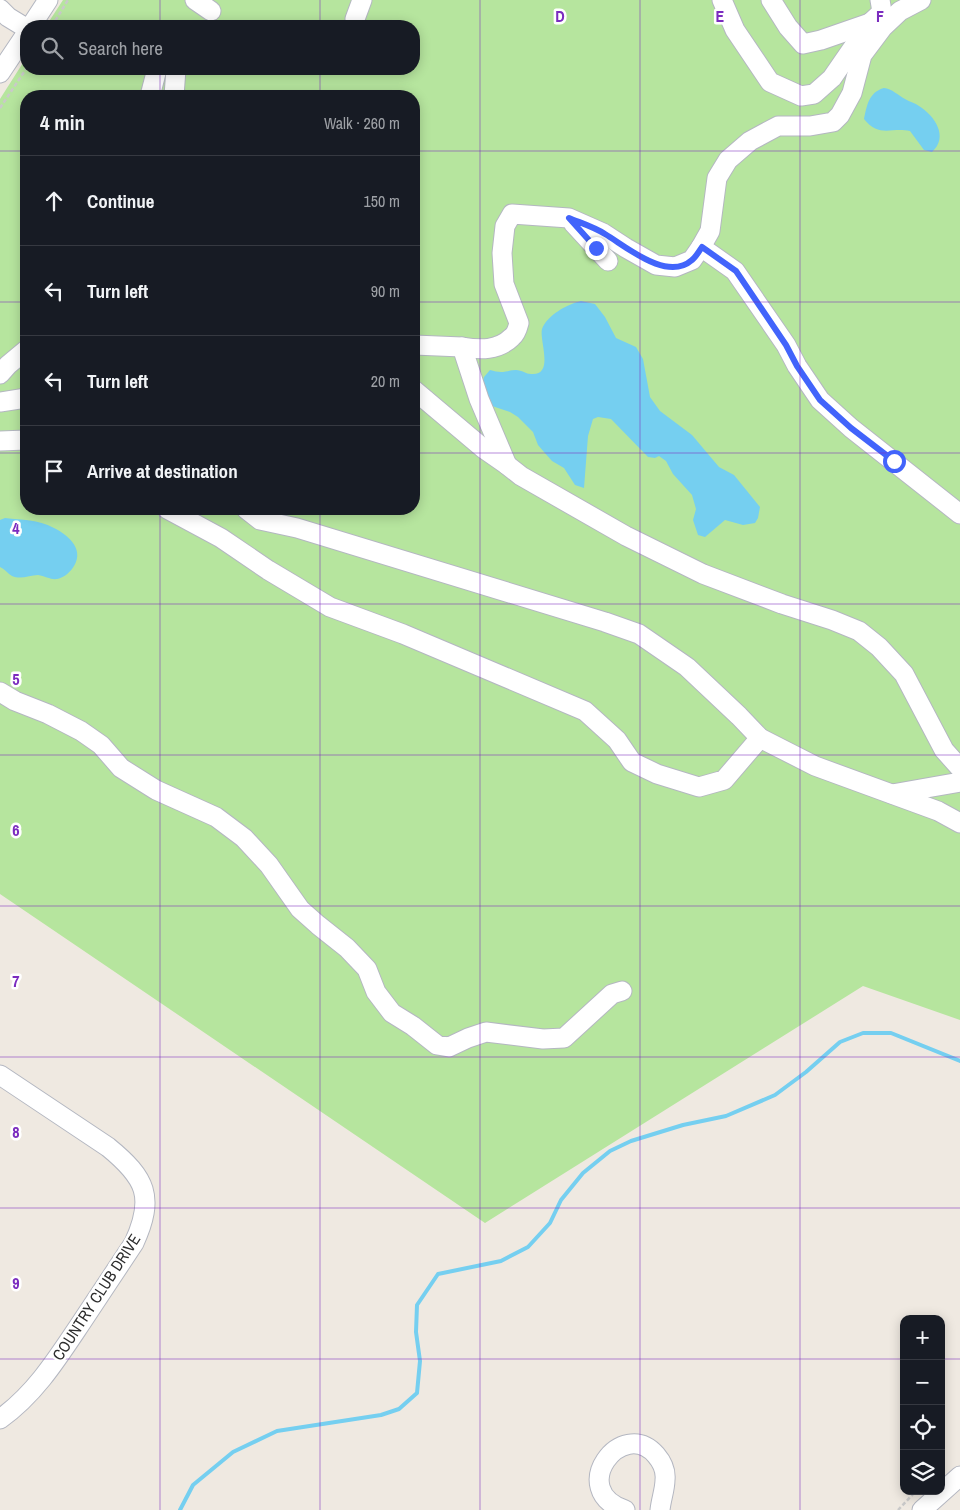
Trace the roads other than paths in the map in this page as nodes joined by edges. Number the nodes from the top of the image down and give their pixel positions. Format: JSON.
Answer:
{"nodes":[{"id":1,"x":48,"y":0,"type":"edge"},
{"id":2,"x":195,"y":0,"type":"edge"},
{"id":3,"x":362,"y":0,"type":"edge"},
{"id":4,"x":722,"y":0,"type":"edge"},
{"id":5,"x":771,"y":0,"type":"edge"},
{"id":6,"x":880,"y":0,"type":"edge"},
{"id":7,"x":921,"y":0,"type":"edge"},
{"id":8,"x":0,"y":9,"type":"edge"},
{"id":9,"x":211,"y":11,"type":"dead end"},
{"id":10,"x":355,"y":19,"type":"dead end"},
{"id":11,"x":35,"y":20,"type":"edge"},
{"id":12,"x":870,"y":23,"type":"junction"},
{"id":13,"x":20,"y":24,"type":"edge"},
{"id":14,"x":20,"y":43,"type":"edge"},
{"id":15,"x":0,"y":73,"type":"edge"},
{"id":16,"x":155,"y":75,"type":"edge"},
{"id":17,"x":176,"y":75,"type":"edge"},
{"id":18,"x":152,"y":90,"type":"edge"},
{"id":19,"x":174,"y":90,"type":"edge"},
{"id":20,"x":569,"y":218,"type":"junction"},
{"id":21,"x":702,"y":247,"type":"junction"},
{"id":22,"x":608,"y":261,"type":"dead end"},
{"id":23,"x":420,"y":345,"type":"edge"},
{"id":24,"x":462,"y":347,"type":"junction"},
{"id":25,"x":20,"y":355,"type":"edge"},
{"id":26,"x":0,"y":374,"type":"edge"},
{"id":27,"x":420,"y":395,"type":"edge"},
{"id":28,"x":20,"y":399,"type":"edge"},
{"id":29,"x":0,"y":402,"type":"edge"},
{"id":30,"x":20,"y":440,"type":"edge"},
{"id":31,"x":0,"y":441,"type":"edge"},
{"id":32,"x":508,"y":465,"type":"junction"},
{"id":33,"x":960,"y":514,"type":"edge"},
{"id":34,"x":178,"y":515,"type":"edge"},
{"id":35,"x":254,"y":515,"type":"edge"},
{"id":36,"x":0,"y":692,"type":"edge"},
{"id":37,"x":760,"y":738,"type":"junction"},
{"id":38,"x":960,"y":768,"type":"edge"},
{"id":39,"x":960,"y":782,"type":"edge"},
{"id":40,"x":891,"y":794,"type":"junction"},
{"id":41,"x":960,"y":823,"type":"edge"},
{"id":42,"x":622,"y":991,"type":"dead end"},
{"id":43,"x":0,"y":1075,"type":"edge"},
{"id":44,"x":0,"y":1420,"type":"edge"},
{"id":45,"x":960,"y":1476,"type":"edge"},
{"id":46,"x":625,"y":1510,"type":"edge"},
{"id":47,"x":660,"y":1510,"type":"edge"},
{"id":48,"x":922,"y":1510,"type":"edge"}],
"edges":[{"from":1,"to":11,"type":"street"},
{"from":2,"to":9,"type":"street"},
{"from":3,"to":10,"type":"street"},
{"from":4,"to":12,"type":"street"},
{"from":5,"to":12,"type":"street"},
{"from":6,"to":12,"type":"street"},
{"from":7,"to":21,"type":"street"},
{"from":8,"to":13,"type":"street"},
{"from":14,"to":15,"type":"street"},
{"from":16,"to":18,"type":"street"},
{"from":17,"to":19,"type":"street"},
{"from":20,"to":21,"type":"street"},
{"from":20,"to":22,"type":"street"},
{"from":20,"to":24,"type":"street"},
{"from":21,"to":33,"type":"street"},
{"from":23,"to":24,"type":"street"},
{"from":24,"to":32,"type":"street"},
{"from":25,"to":26,"type":"street"},
{"from":27,"to":32,"type":"street"},
{"from":28,"to":29,"type":"street"},
{"from":30,"to":31,"type":"street"},
{"from":32,"to":38,"type":"street"},
{"from":34,"to":37,"type":"street"},
{"from":35,"to":37,"type":"street"},
{"from":36,"to":42,"type":"street"},
{"from":37,"to":40,"type":"street"},
{"from":39,"to":40,"type":"street"},
{"from":40,"to":41,"type":"street"},
{"from":43,"to":44,"type":"street","name":"COUNTRY CLUB DRIVE"},
{"from":45,"to":48,"type":"street"},
{"from":46,"to":47,"type":"street"}]}
